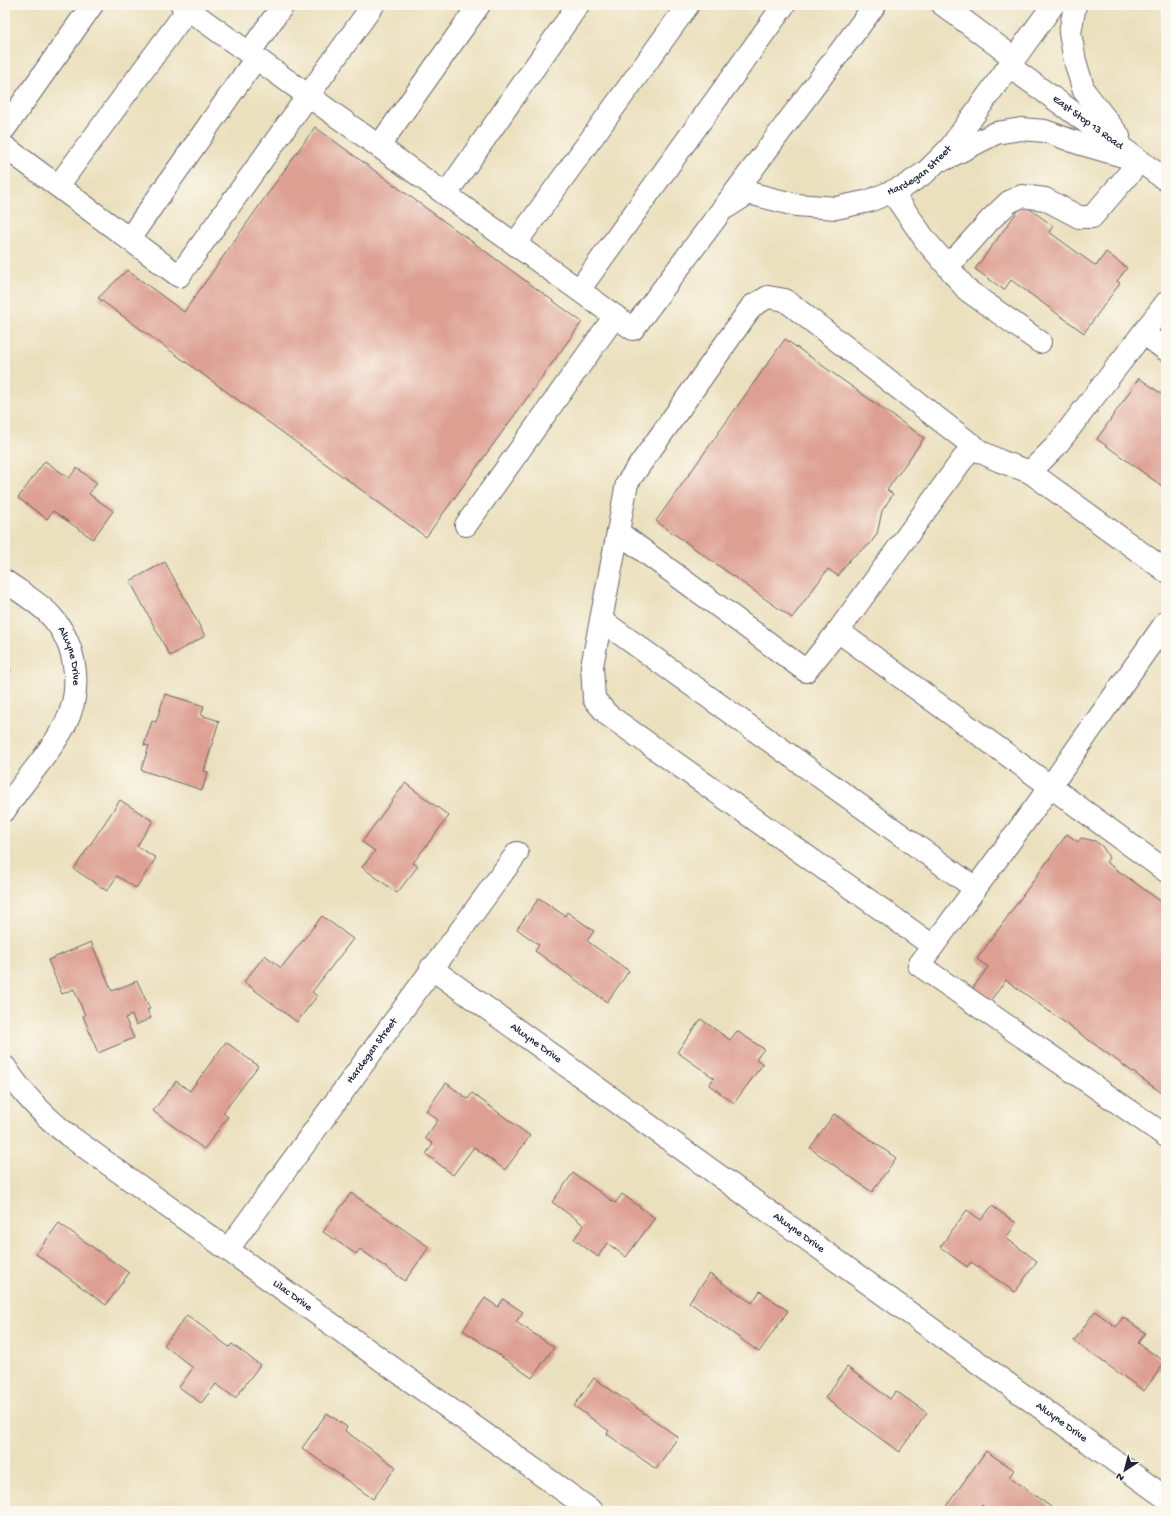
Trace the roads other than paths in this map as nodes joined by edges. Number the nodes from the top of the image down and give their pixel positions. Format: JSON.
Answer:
{"nodes":[{"id":1,"x":92,"y":5,"type":"edge"},
{"id":2,"x":283,"y":5,"type":"edge"},
{"id":3,"x":373,"y":5,"type":"edge"},
{"id":4,"x":479,"y":5,"type":"edge"},
{"id":5,"x":578,"y":5,"type":"edge"},
{"id":6,"x":688,"y":5,"type":"edge"},
{"id":7,"x":784,"y":5,"type":"edge"},
{"id":8,"x":875,"y":5,"type":"edge"},
{"id":9,"x":943,"y":5,"type":"edge"},
{"id":10,"x":1053,"y":5,"type":"edge"},
{"id":11,"x":1075,"y":5,"type":"edge"},
{"id":12,"x":191,"y":8,"type":"edge"},
{"id":13,"x":253,"y":56,"type":"junction"},
{"id":14,"x":1012,"y":62,"type":"junction"},
{"id":15,"x":309,"y":96,"type":"junction"},
{"id":16,"x":5,"y":128,"type":"edge"},
{"id":17,"x":379,"y":146,"type":"junction"},
{"id":18,"x":5,"y":147,"type":"edge"},
{"id":19,"x":1140,"y":161,"type":"junction"},
{"id":20,"x":935,"y":163,"type":"junction"},
{"id":21,"x":1166,"y":180,"type":"edge"},
{"id":22,"x":58,"y":186,"type":"junction"},
{"id":23,"x":892,"y":192,"type":"junction"},
{"id":24,"x":446,"y":194,"type":"junction"},
{"id":25,"x":721,"y":211,"type":"junction"},
{"id":26,"x":129,"y":239,"type":"junction"},
{"id":27,"x":515,"y":244,"type":"junction"},
{"id":28,"x":944,"y":262,"type":"junction"},
{"id":29,"x":579,"y":290,"type":"junction"},
{"id":30,"x":1166,"y":303,"type":"edge"},
{"id":31,"x":615,"y":316,"type":"junction"},
{"id":32,"x":1143,"y":333,"type":"junction"},
{"id":33,"x":1040,"y":342,"type":"dead end"},
{"id":34,"x":1166,"y":350,"type":"edge"},
{"id":35,"x":973,"y":445,"type":"junction"},
{"id":36,"x":1030,"y":472,"type":"junction"},
{"id":37,"x":466,"y":525,"type":"dead end"},
{"id":38,"x":618,"y":532,"type":"junction"},
{"id":39,"x":1166,"y":571,"type":"edge"},
{"id":40,"x":5,"y":581,"type":"edge"},
{"id":41,"x":601,"y":620,"type":"junction"},
{"id":42,"x":1166,"y":622,"type":"edge"},
{"id":43,"x":838,"y":631,"type":"junction"},
{"id":44,"x":1050,"y":786,"type":"junction"},
{"id":45,"x":5,"y":810,"type":"edge"},
{"id":46,"x":517,"y":853,"type":"dead end"},
{"id":47,"x":1166,"y":871,"type":"edge"},
{"id":48,"x":975,"y":888,"type":"junction"},
{"id":49,"x":933,"y":946,"type":"junction"},
{"id":50,"x":431,"y":968,"type":"junction"},
{"id":51,"x":5,"y":1067,"type":"edge"},
{"id":52,"x":1166,"y":1136,"type":"edge"},
{"id":53,"x":228,"y":1249,"type":"junction"},
{"id":54,"x":1166,"y":1498,"type":"edge"},
{"id":55,"x":592,"y":1511,"type":"edge"}],
"edges":[{"from":1,"to":16,"type":"street"},
{"from":2,"to":13,"type":"street"},
{"from":3,"to":15,"type":"street"},
{"from":4,"to":17,"type":"street"},
{"from":5,"to":24,"type":"street"},
{"from":6,"to":27,"type":"street"},
{"from":7,"to":29,"type":"street"},
{"from":8,"to":25,"type":"street"},
{"from":9,"to":14,"type":"street","name":"East Stop 13 Road"},
{"from":10,"to":14,"type":"street","name":"Hardegan Street"},
{"from":11,"to":19,"type":"street"},
{"from":12,"to":13,"type":"street"},
{"from":12,"to":22,"type":"street"},
{"from":13,"to":15,"type":"street"},
{"from":13,"to":26,"type":"street"},
{"from":14,"to":19,"type":"street","name":"East Stop 13 Road"},
{"from":14,"to":20,"type":"street","name":"Hardegan Street"},
{"from":15,"to":17,"type":"street"},
{"from":15,"to":26,"type":"street"},
{"from":17,"to":24,"type":"street"},
{"from":18,"to":22,"type":"street"},
{"from":19,"to":20,"type":"street"},
{"from":19,"to":21,"type":"street","name":"East Stop 13 Road"},
{"from":19,"to":28,"type":"street"},
{"from":20,"to":23,"type":"street","name":"Hardegan Street"},
{"from":22,"to":26,"type":"street"},
{"from":23,"to":25,"type":"street","name":"Hardegan Street"},
{"from":23,"to":28,"type":"street"},
{"from":24,"to":27,"type":"street"},
{"from":25,"to":31,"type":"street"},
{"from":27,"to":29,"type":"street"},
{"from":28,"to":33,"type":"street"},
{"from":29,"to":31,"type":"street"},
{"from":30,"to":32,"type":"street"},
{"from":31,"to":37,"type":"street"},
{"from":32,"to":34,"type":"street"},
{"from":32,"to":36,"type":"street"},
{"from":35,"to":36,"type":"street"},
{"from":35,"to":38,"type":"street"},
{"from":35,"to":43,"type":"street"},
{"from":36,"to":39,"type":"street"},
{"from":38,"to":41,"type":"street"},
{"from":38,"to":43,"type":"street"},
{"from":40,"to":45,"type":"street","name":"Alwyne Drive"},
{"from":41,"to":48,"type":"street"},
{"from":41,"to":49,"type":"street"},
{"from":42,"to":44,"type":"street"},
{"from":43,"to":44,"type":"street"},
{"from":44,"to":47,"type":"street"},
{"from":44,"to":48,"type":"street"},
{"from":46,"to":50,"type":"street","name":"Hardegan Street"},
{"from":48,"to":49,"type":"street"},
{"from":49,"to":52,"type":"street"},
{"from":50,"to":53,"type":"street","name":"Hardegan Street"},
{"from":50,"to":54,"type":"street","name":"Alwyne Drive"},
{"from":51,"to":53,"type":"street","name":"Lilac Drive"},
{"from":53,"to":55,"type":"street","name":"Lilac Drive"}]}
